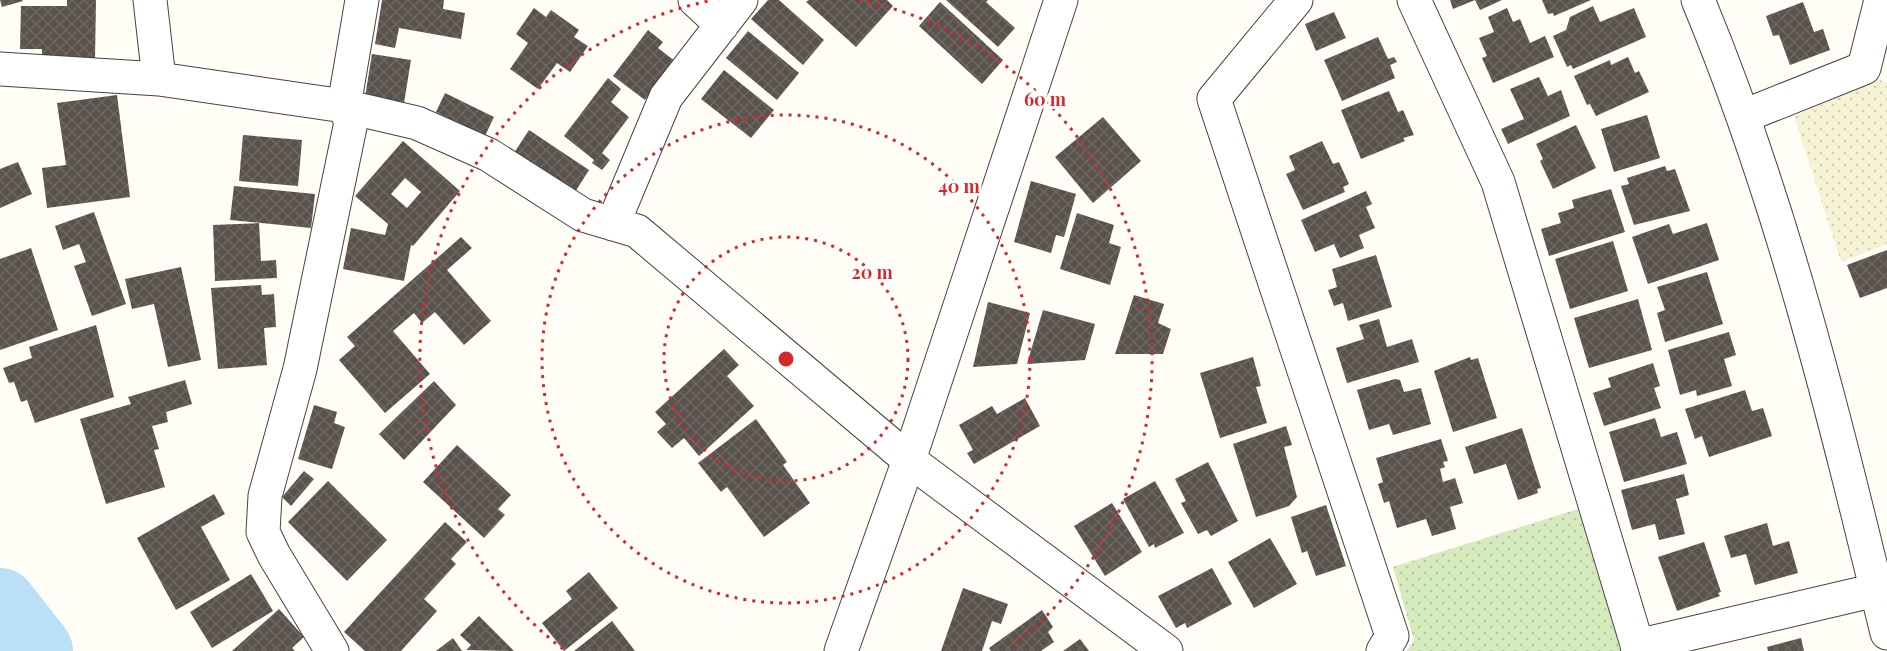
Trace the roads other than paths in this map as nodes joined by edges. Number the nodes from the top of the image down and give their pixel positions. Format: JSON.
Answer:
{"nodes":[{"id":1,"x":150,"y":0,"type":"edge"},
{"id":2,"x":362,"y":0,"type":"edge"},
{"id":3,"x":695,"y":0,"type":"edge"},
{"id":4,"x":1061,"y":0,"type":"edge"},
{"id":5,"x":1296,"y":0,"type":"edge"},
{"id":6,"x":1414,"y":0,"type":"edge"},
{"id":7,"x":1698,"y":0,"type":"edge"},
{"id":8,"x":1881,"y":0,"type":"edge"},
{"id":9,"x":731,"y":13,"type":"edge"},
{"id":10,"x":0,"y":69,"type":"edge"},
{"id":11,"x":159,"y":79,"type":"junction"},
{"id":12,"x":344,"y":106,"type":"junction"},
{"id":13,"x":1744,"y":117,"type":"junction"},
{"id":14,"x":613,"y":224,"type":"junction"},
{"id":15,"x":909,"y":460,"type":"junction"},
{"id":16,"x":1876,"y":590,"type":"junction"},
{"id":17,"x":1887,"y":633,"type":"edge"},
{"id":18,"x":1638,"y":648,"type":"edge"},
{"id":19,"x":332,"y":651,"type":"edge"},
{"id":20,"x":841,"y":651,"type":"edge"},
{"id":21,"x":1166,"y":651,"type":"edge"},
{"id":22,"x":1383,"y":651,"type":"edge"}],
"edges":[{"from":1,"to":11,"type":"street"},
{"from":2,"to":12,"type":"street"},
{"from":3,"to":9,"type":"street"},
{"from":4,"to":15,"type":"street"},
{"from":5,"to":22,"type":"street"},
{"from":6,"to":18,"type":"street"},
{"from":7,"to":13,"type":"street"},
{"from":8,"to":13,"type":"street"},
{"from":9,"to":14,"type":"street"},
{"from":10,"to":11,"type":"street"},
{"from":11,"to":12,"type":"street"},
{"from":12,"to":14,"type":"street"},
{"from":12,"to":19,"type":"street"},
{"from":13,"to":16,"type":"street"},
{"from":14,"to":15,"type":"street"},
{"from":15,"to":20,"type":"street"},
{"from":15,"to":21,"type":"street"},
{"from":16,"to":17,"type":"street"},
{"from":16,"to":18,"type":"street"}]}
